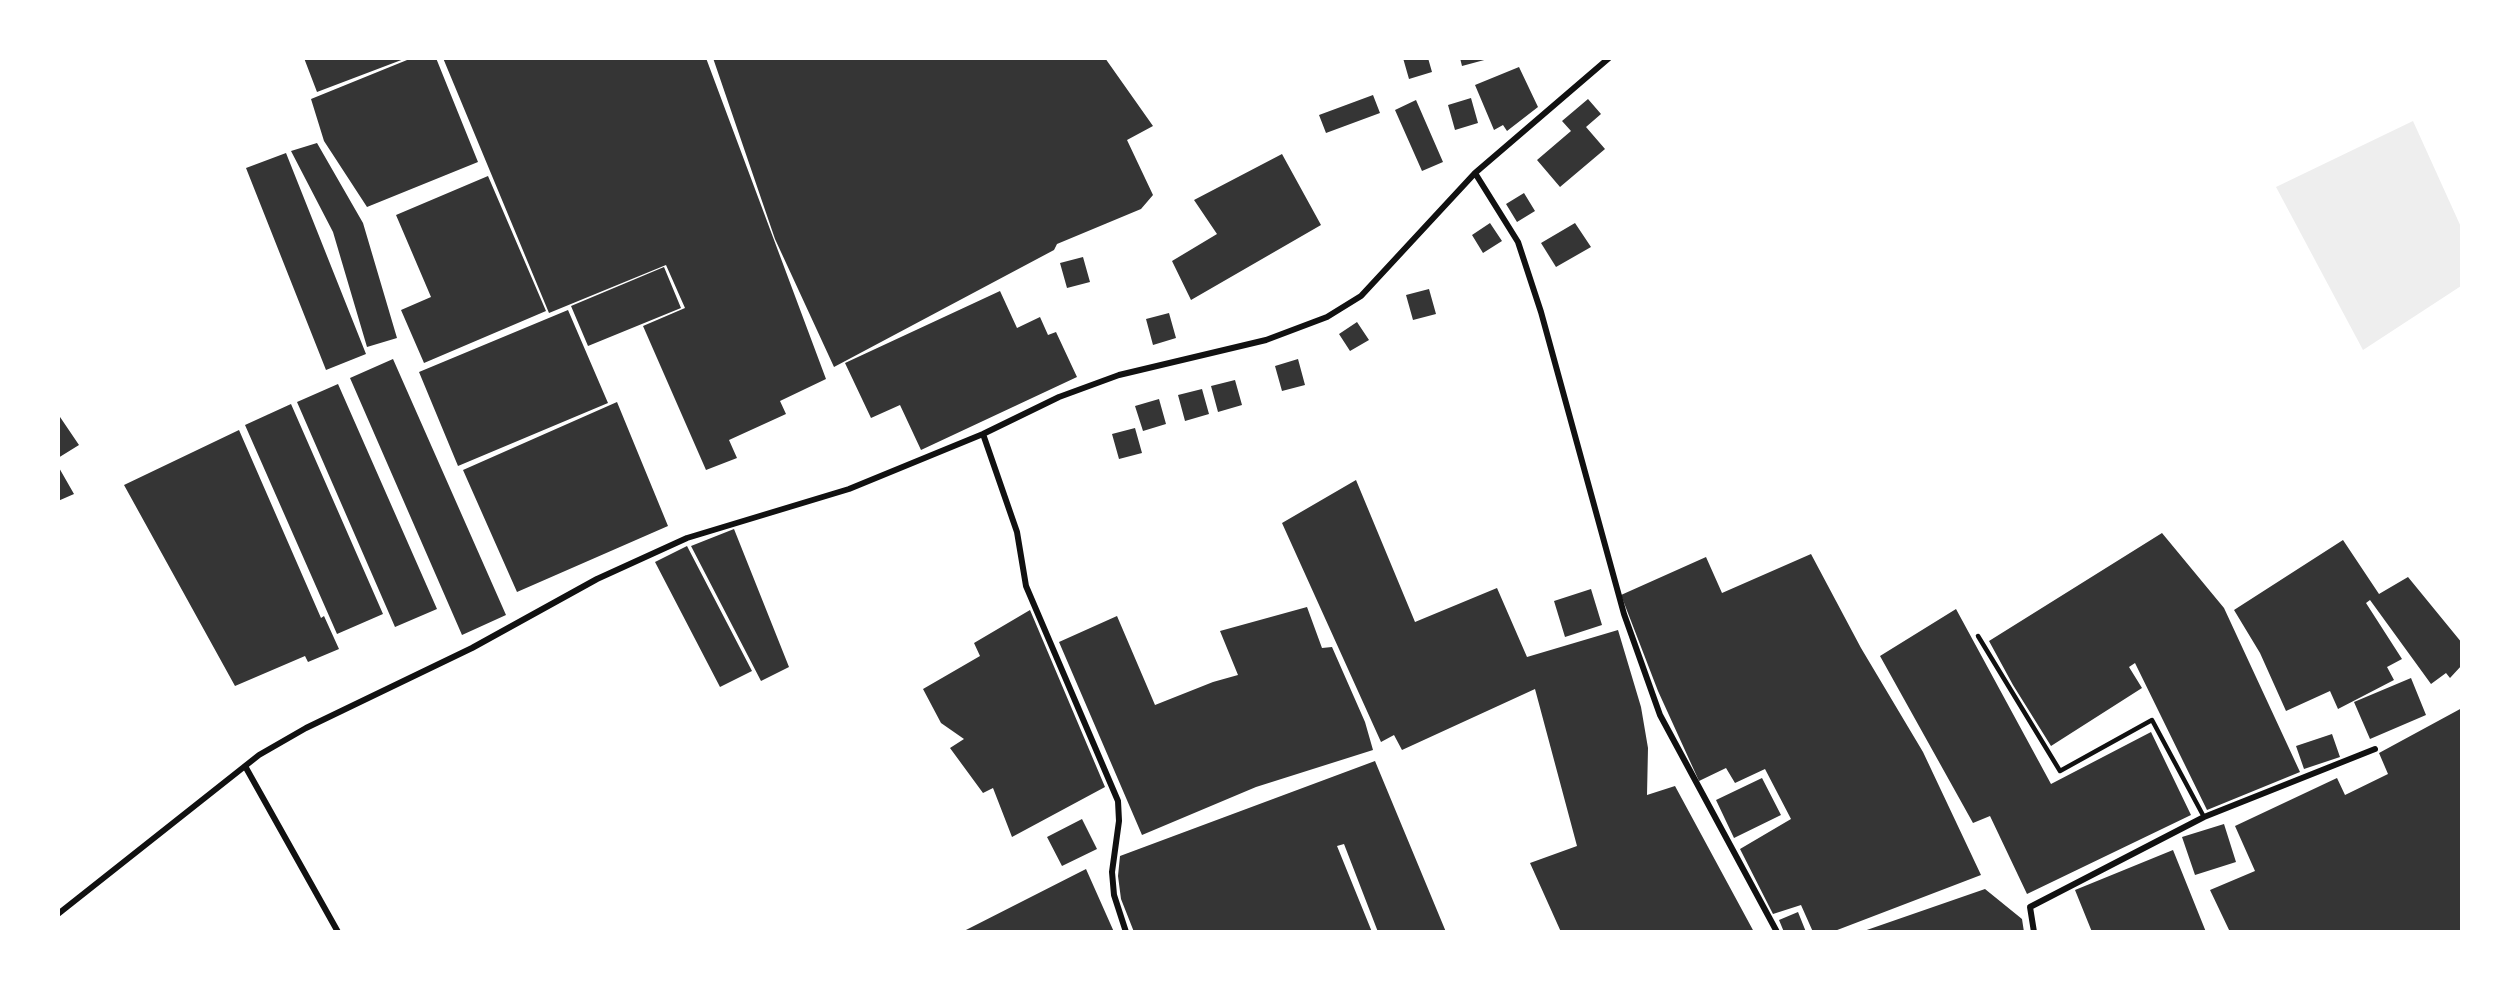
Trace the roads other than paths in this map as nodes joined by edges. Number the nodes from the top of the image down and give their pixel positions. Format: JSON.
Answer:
{"nodes":[{"id":1,"x":1609,"y":58,"type":"edge"},
{"id":2,"x":1475,"y":173,"type":"junction"},
{"id":3,"x":983,"y":434,"type":"junction"},
{"id":4,"x":1978,"y":636,"type":"dead end"},
{"id":5,"x":2375,"y":749,"type":"dead end"},
{"id":6,"x":245,"y":766,"type":"junction"},
{"id":7,"x":2204,"y":817,"type":"junction"},
{"id":8,"x":58,"y":914,"type":"edge"},
{"id":9,"x":338,"y":932,"type":"edge"},
{"id":10,"x":1126,"y":932,"type":"edge"},
{"id":11,"x":1777,"y":932,"type":"edge"},
{"id":12,"x":2034,"y":932,"type":"edge"}],
"edges":[{"from":1,"to":2,"type":"street"},
{"from":2,"to":3,"type":"street"},
{"from":2,"to":11,"type":"street"},
{"from":3,"to":6,"type":"street"},
{"from":3,"to":10,"type":"street"},
{"from":4,"to":7,"type":"lane"},
{"from":5,"to":7,"type":"street"},
{"from":6,"to":8,"type":"street"},
{"from":6,"to":9,"type":"street"},
{"from":7,"to":12,"type":"street"}]}
